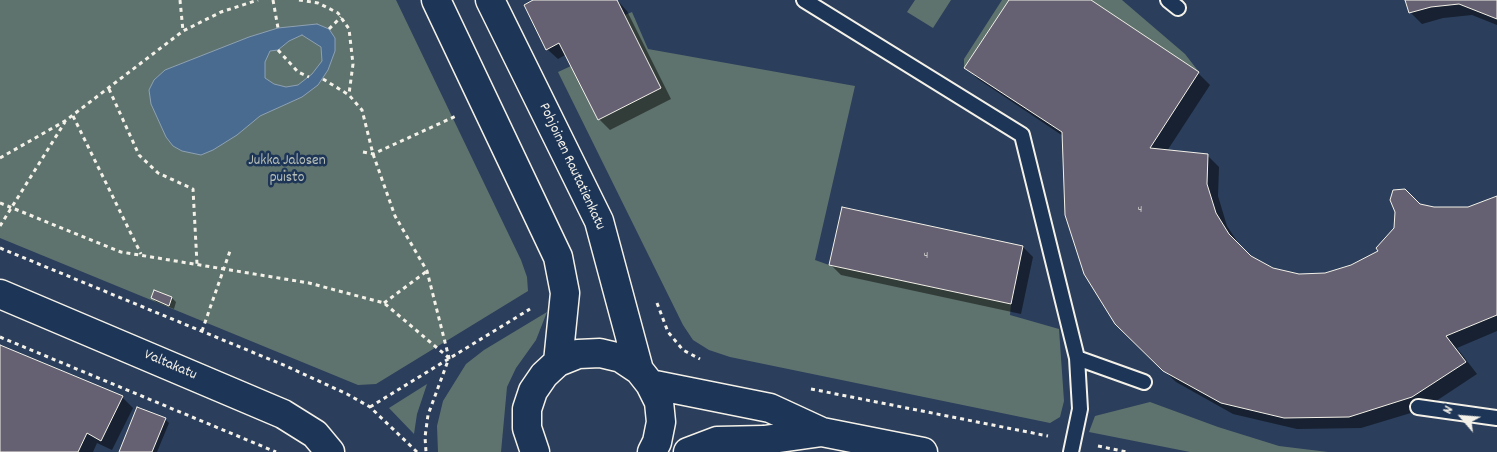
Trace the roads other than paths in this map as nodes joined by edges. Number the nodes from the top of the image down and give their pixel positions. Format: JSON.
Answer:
{"nodes":[{"id":1,"x":436,"y":0,"type":"edge"},
{"id":2,"x":490,"y":0,"type":"edge"},
{"id":3,"x":804,"y":0,"type":"edge"},
{"id":4,"x":0,"y":294,"type":"edge"},
{"id":5,"x":1077,"y":358,"type":"junction"},
{"id":6,"x":558,"y":362,"type":"junction"},
{"id":7,"x":645,"y":377,"type":"junction"},
{"id":8,"x":1144,"y":382,"type":"dead end"},
{"id":9,"x":1418,"y":407,"type":"dead end"},
{"id":10,"x":1497,"y":418,"type":"edge"},
{"id":11,"x":822,"y":432,"type":"junction"},
{"id":12,"x":527,"y":444,"type":"edge"},
{"id":13,"x":1072,"y":446,"type":"edge"},
{"id":14,"x":330,"y":452,"type":"edge"},
{"id":15,"x":652,"y":452,"type":"edge"},
{"id":16,"x":688,"y":452,"type":"edge"},
{"id":17,"x":923,"y":452,"type":"edge"}],
"edges":[{"from":1,"to":6,"type":"street"},
{"from":2,"to":7,"type":"street","name":"Pohjoinen Rautatienkatu"},
{"from":3,"to":5,"type":"lane"},
{"from":4,"to":14,"type":"street","name":"Valtakatu"},
{"from":5,"to":8,"type":"lane"},
{"from":5,"to":13,"type":"lane"},
{"from":6,"to":7,"type":"street"},
{"from":6,"to":12,"type":"street"},
{"from":7,"to":11,"type":"street"},
{"from":7,"to":15,"type":"street","name":"Pohjoinen Rautatienkatu"},
{"from":9,"to":10,"type":"lane"},
{"from":11,"to":16,"type":"street"},
{"from":11,"to":17,"type":"street"}]}
